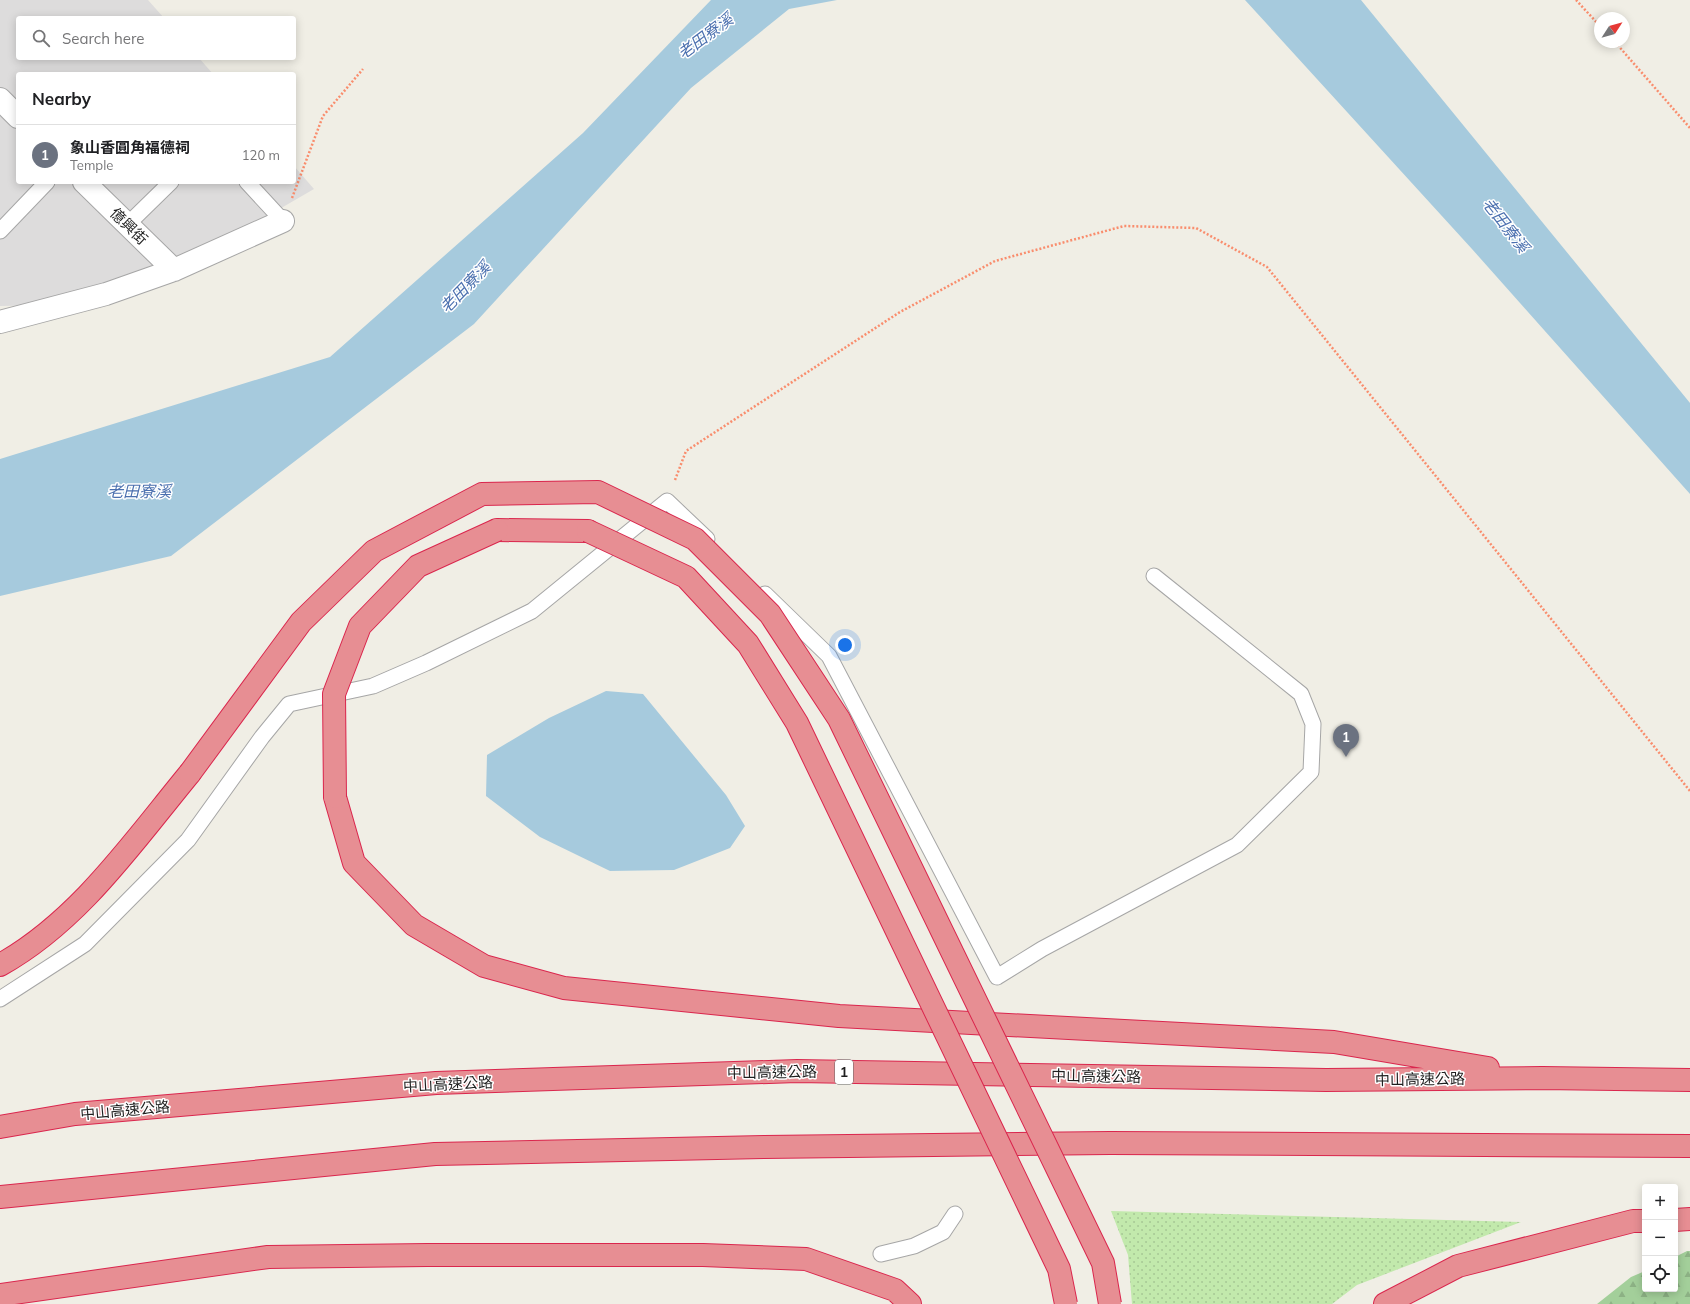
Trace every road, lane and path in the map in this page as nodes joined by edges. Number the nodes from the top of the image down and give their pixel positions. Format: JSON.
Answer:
{"nodes":[{"id":1,"x":1576,"y":0,"type":"edge"},
{"id":2,"x":1594,"y":20,"type":"edge"},
{"id":3,"x":1620,"y":48,"type":"edge"},
{"id":4,"x":363,"y":69,"type":"dead end"},
{"id":5,"x":0,"y":99,"type":"edge"},
{"id":6,"x":16,"y":115,"type":"edge"},
{"id":7,"x":1690,"y":128,"type":"edge"},
{"id":8,"x":45,"y":184,"type":"edge"},
{"id":9,"x":86,"y":184,"type":"edge"},
{"id":10,"x":169,"y":184,"type":"edge"},
{"id":11,"x":249,"y":184,"type":"edge"},
{"id":12,"x":283,"y":221,"type":"junction"},
{"id":13,"x":128,"y":224,"type":"junction"},
{"id":14,"x":0,"y":231,"type":"edge"},
{"id":15,"x":174,"y":270,"type":"junction"},
{"id":16,"x":0,"y":322,"type":"edge"},
{"id":17,"x":667,"y":501,"type":"junction"},
{"id":18,"x":1154,"y":576,"type":"dead end"},
{"id":19,"x":1690,"y":791,"type":"edge"},
{"id":20,"x":0,"y":965,"type":"edge"},
{"id":21,"x":0,"y":998,"type":"edge"},
{"id":22,"x":1542,"y":1078,"type":"junction"},
{"id":23,"x":1690,"y":1080,"type":"edge"},
{"id":24,"x":0,"y":1127,"type":"edge"},
{"id":25,"x":1690,"y":1146,"type":"edge"},
{"id":26,"x":0,"y":1197,"type":"edge"},
{"id":27,"x":954,"y":1214,"type":"dead end"},
{"id":28,"x":1690,"y":1219,"type":"edge"},
{"id":29,"x":1678,"y":1220,"type":"edge"},
{"id":30,"x":1642,"y":1221,"type":"edge"},
{"id":31,"x":881,"y":1254,"type":"dead end"},
{"id":32,"x":0,"y":1296,"type":"edge"},
{"id":33,"x":910,"y":1304,"type":"edge"},
{"id":34,"x":1066,"y":1304,"type":"edge"},
{"id":35,"x":1110,"y":1304,"type":"edge"},
{"id":36,"x":1385,"y":1304,"type":"edge"}],
"edges":[{"from":1,"to":2,"type":"path"},
{"from":3,"to":7,"type":"path"},
{"from":4,"to":12,"type":"path"},
{"from":5,"to":6,"type":"street"},
{"from":8,"to":14,"type":"lane"},
{"from":9,"to":13,"type":"street","name":"億興街"},
{"from":10,"to":13,"type":"lane"},
{"from":11,"to":12,"type":"lane"},
{"from":12,"to":15,"type":"street"},
{"from":13,"to":15,"type":"street","name":"億興街"},
{"from":15,"to":16,"type":"street"},
{"from":17,"to":18,"type":"lane"},
{"from":17,"to":19,"type":"path"},
{"from":17,"to":21,"type":"lane"},
{"from":20,"to":35,"type":"highway","bridge":true},
{"from":22,"to":23,"type":"highway","name":"中山高速公路","number":"1"},
{"from":22,"to":24,"type":"highway","name":"中山高速公路","number":"1"},
{"from":22,"to":34,"type":"highway","bridge":true},
{"from":25,"to":26,"type":"highway"},
{"from":27,"to":31,"type":"lane"},
{"from":28,"to":29,"type":"highway"},
{"from":30,"to":36,"type":"highway"},
{"from":32,"to":33,"type":"highway"}]}
